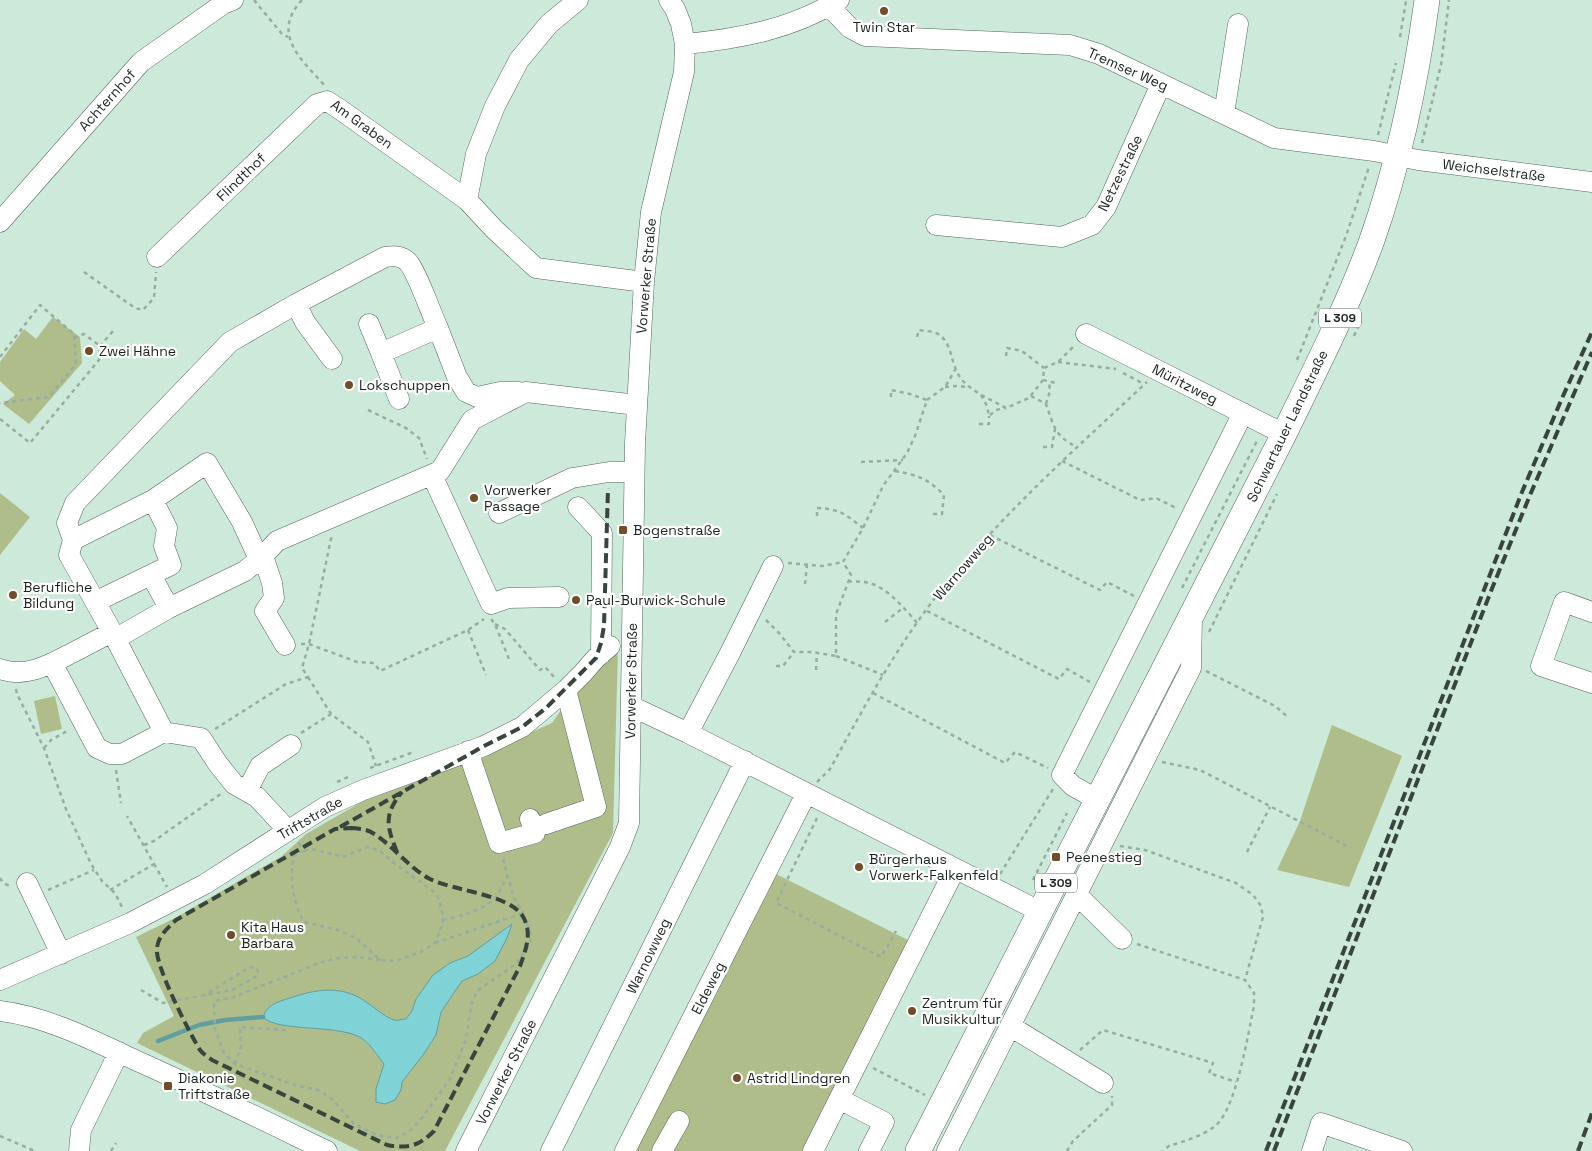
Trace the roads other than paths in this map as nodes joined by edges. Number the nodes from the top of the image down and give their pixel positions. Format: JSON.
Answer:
{"nodes":[{"id":1,"x":233,"y":0,"type":"edge"},
{"id":2,"x":578,"y":0,"type":"edge"},
{"id":3,"x":669,"y":0,"type":"edge"},
{"id":4,"x":1427,"y":0,"type":"edge"},
{"id":5,"x":834,"y":3,"type":"edge"},
{"id":6,"x":1238,"y":24,"type":"dead end"},
{"id":7,"x":685,"y":44,"type":"junction"},
{"id":8,"x":1161,"y":84,"type":"junction"},
{"id":9,"x":327,"y":102,"type":"joint"},
{"id":10,"x":1224,"y":114,"type":"junction"},
{"id":11,"x":1386,"y":153,"type":"junction"},
{"id":12,"x":1592,"y":182,"type":"edge"},
{"id":13,"x":467,"y":200,"type":"junction"},
{"id":14,"x":4,"y":209,"type":"edge"},
{"id":15,"x":936,"y":225,"type":"dead end"},
{"id":16,"x":157,"y":257,"type":"road end"},
{"id":17,"x":644,"y":282,"type":"junction"},
{"id":18,"x":296,"y":304,"type":"junction"},
{"id":19,"x":369,"y":324,"type":"dead end"},
{"id":20,"x":438,"y":328,"type":"junction"},
{"id":21,"x":1086,"y":334,"type":"road end"},
{"id":22,"x":381,"y":353,"type":"junction"},
{"id":23,"x":332,"y":359,"type":"dead end"},
{"id":24,"x":526,"y":392,"type":"junction"},
{"id":25,"x":399,"y":399,"type":"dead end"},
{"id":26,"x":637,"y":405,"type":"junction"},
{"id":27,"x":1243,"y":413,"type":"junction"},
{"id":28,"x":1275,"y":429,"type":"junction"},
{"id":29,"x":634,"y":472,"type":"junction"},
{"id":30,"x":432,"y":475,"type":"junction"},
{"id":31,"x":153,"y":500,"type":"junction"},
{"id":32,"x":578,"y":507,"type":"dead end"},
{"id":33,"x":499,"y":513,"type":"dead end"},
{"id":34,"x":73,"y":540,"type":"junction"},
{"id":35,"x":256,"y":562,"type":"junction"},
{"id":36,"x":773,"y":566,"type":"road end"},
{"id":37,"x":151,"y":575,"type":"junction"},
{"id":38,"x":559,"y":597,"type":"dead end"},
{"id":39,"x":95,"y":602,"type":"junction"},
{"id":40,"x":169,"y":608,"type":"junction"},
{"id":41,"x":1592,"y":612,"type":"edge"},
{"id":42,"x":1192,"y":615,"type":"junction"},
{"id":43,"x":114,"y":635,"type":"junction"},
{"id":44,"x":285,"y":645,"type":"road end"},
{"id":45,"x":64,"y":657,"type":"junction"},
{"id":46,"x":7,"y":671,"type":"edge"},
{"id":47,"x":1592,"y":683,"type":"edge"},
{"id":48,"x":566,"y":690,"type":"junction"},
{"id":49,"x":631,"y":706,"type":"junction"},
{"id":50,"x":164,"y":732,"type":"junction"},
{"id":51,"x":688,"y":733,"type":"junction"},
{"id":52,"x":291,"y":746,"type":"road end"},
{"id":53,"x":468,"y":751,"type":"junction"},
{"id":54,"x":745,"y":761,"type":"junction"},
{"id":55,"x":241,"y":788,"type":"junction"},
{"id":56,"x":814,"y":798,"type":"junction"},
{"id":57,"x":1098,"y":800,"type":"junction"},
{"id":58,"x":288,"y":830,"type":"junction"},
{"id":59,"x":955,"y":868,"type":"junction"},
{"id":60,"x":30,"y":890,"type":"road end"},
{"id":61,"x":1076,"y":895,"type":"junction"},
{"id":62,"x":1041,"y":912,"type":"junction"},
{"id":63,"x":1122,"y":939,"type":"road end"},
{"id":64,"x":60,"y":954,"type":"junction"},
{"id":65,"x":0,"y":980,"type":"edge"},
{"id":66,"x":0,"y":1011,"type":"edge"},
{"id":67,"x":1010,"y":1026,"type":"junction"},
{"id":68,"x":119,"y":1052,"type":"junction"},
{"id":69,"x":1103,"y":1083,"type":"road end"},
{"id":70,"x":839,"y":1098,"type":"junction"},
{"id":71,"x":679,"y":1121,"type":"dead end"},
{"id":72,"x":79,"y":1151,"type":"edge"},
{"id":73,"x":327,"y":1151,"type":"edge"},
{"id":74,"x":466,"y":1151,"type":"edge"},
{"id":75,"x":551,"y":1151,"type":"edge"},
{"id":76,"x":625,"y":1151,"type":"edge"},
{"id":77,"x":662,"y":1151,"type":"edge"},
{"id":78,"x":813,"y":1151,"type":"edge"},
{"id":79,"x":870,"y":1151,"type":"edge"},
{"id":80,"x":918,"y":1151,"type":"edge"},
{"id":81,"x":947,"y":1151,"type":"edge"},
{"id":82,"x":1312,"y":1151,"type":"edge"},
{"id":83,"x":1402,"y":1151,"type":"edge"}],
"edges":[{"from":1,"to":14,"type":"street","name":"Achternhof"},
{"from":2,"to":13,"type":"street"},
{"from":3,"to":7,"type":"street","name":"Vorwerker Straße"},
{"from":4,"to":11,"type":"main road","name":"Schwartauer Landstraße","number":"L 309"},
{"from":5,"to":7,"type":"street"},
{"from":5,"to":8,"type":"street","name":"Tremser Weg"},
{"from":6,"to":10,"type":"street"},
{"from":7,"to":17,"type":"street","name":"Vorwerker Straße"},
{"from":8,"to":10,"type":"street","name":"Tremser Weg"},
{"from":8,"to":15,"type":"street","name":"Netzestraße"},
{"from":9,"to":13,"type":"street","name":"Am Graben"},
{"from":9,"to":16,"type":"street","name":"Flindthof"},
{"from":10,"to":11,"type":"street","name":"Tremser Weg"},
{"from":11,"to":12,"type":"street","name":"Weichselstraße"},
{"from":11,"to":28,"type":"main road","name":"Schwartauer Landstraße","number":"L 309"},
{"from":13,"to":17,"type":"street"},
{"from":17,"to":26,"type":"street","name":"Vorwerker Straße"},
{"from":18,"to":20,"type":"street"},
{"from":18,"to":23,"type":"street"},
{"from":18,"to":34,"type":"street"},
{"from":19,"to":22,"type":"street"},
{"from":20,"to":22,"type":"street"},
{"from":20,"to":24,"type":"street"},
{"from":21,"to":27,"type":"street","name":"Müritzweg"},
{"from":22,"to":25,"type":"street"},
{"from":24,"to":26,"type":"street"},
{"from":24,"to":30,"type":"street"},
{"from":26,"to":29,"type":"street","name":"Vorwerker Straße"},
{"from":27,"to":28,"type":"street","name":"Müritzweg"},
{"from":27,"to":57,"type":"street"},
{"from":28,"to":42,"type":"main road","name":"Schwartauer Landstraße","number":"L 309"},
{"from":29,"to":33,"type":"street"},
{"from":29,"to":49,"type":"street","name":"Vorwerker Straße"},
{"from":30,"to":35,"type":"street"},
{"from":30,"to":38,"type":"street"},
{"from":31,"to":34,"type":"street"},
{"from":31,"to":35,"type":"street"},
{"from":31,"to":37,"type":"street"},
{"from":32,"to":48,"type":"street","name":"Triftstraße"},
{"from":34,"to":39,"type":"street"},
{"from":35,"to":40,"type":"street"},
{"from":35,"to":44,"type":"street"},
{"from":36,"to":51,"type":"street"},
{"from":37,"to":39,"type":"street"},
{"from":37,"to":40,"type":"street"},
{"from":39,"to":43,"type":"street"},
{"from":40,"to":43,"type":"street"},
{"from":41,"to":47,"type":"street"},
{"from":42,"to":57,"type":"main road","name":"Schwartauer Landstraße","number":"L 309"},
{"from":42,"to":61,"type":"street","name":"Schwartauer Landstraße"},
{"from":43,"to":45,"type":"street"},
{"from":43,"to":50,"type":"street"},
{"from":45,"to":46,"type":"street"},
{"from":45,"to":50,"type":"street"},
{"from":48,"to":53,"type":"street","name":"Triftstraße"},
{"from":48,"to":53,"type":"street"},
{"from":49,"to":51,"type":"street"},
{"from":49,"to":74,"type":"street","name":"Vorwerker Straße"},
{"from":50,"to":55,"type":"street"},
{"from":51,"to":54,"type":"street"},
{"from":52,"to":55,"type":"street"},
{"from":53,"to":58,"type":"street","name":"Triftstraße"},
{"from":54,"to":56,"type":"street"},
{"from":54,"to":75,"type":"street","name":"Warnowweg"},
{"from":55,"to":58,"type":"street"},
{"from":56,"to":59,"type":"street"},
{"from":56,"to":76,"type":"street","name":"Eldeweg"},
{"from":57,"to":62,"type":"main road","name":"Schwartauer Landstraße","number":"L 309"},
{"from":58,"to":64,"type":"street","name":"Triftstraße"},
{"from":59,"to":62,"type":"street"},
{"from":59,"to":70,"type":"street"},
{"from":60,"to":64,"type":"street"},
{"from":61,"to":63,"type":"street"},
{"from":61,"to":67,"type":"street","name":"Schwartauer Landstraße"},
{"from":62,"to":80,"type":"main road","name":"Schwartauer Landstraße","number":"L 309"},
{"from":64,"to":65,"type":"street","name":"Triftstraße"},
{"from":66,"to":68,"type":"street"},
{"from":67,"to":69,"type":"street"},
{"from":67,"to":81,"type":"street","name":"Schwartauer Landstraße"},
{"from":68,"to":72,"type":"street"},
{"from":68,"to":73,"type":"street"},
{"from":70,"to":78,"type":"street"},
{"from":70,"to":79,"type":"street"},
{"from":71,"to":77,"type":"street"},
{"from":82,"to":83,"type":"street"}]}
